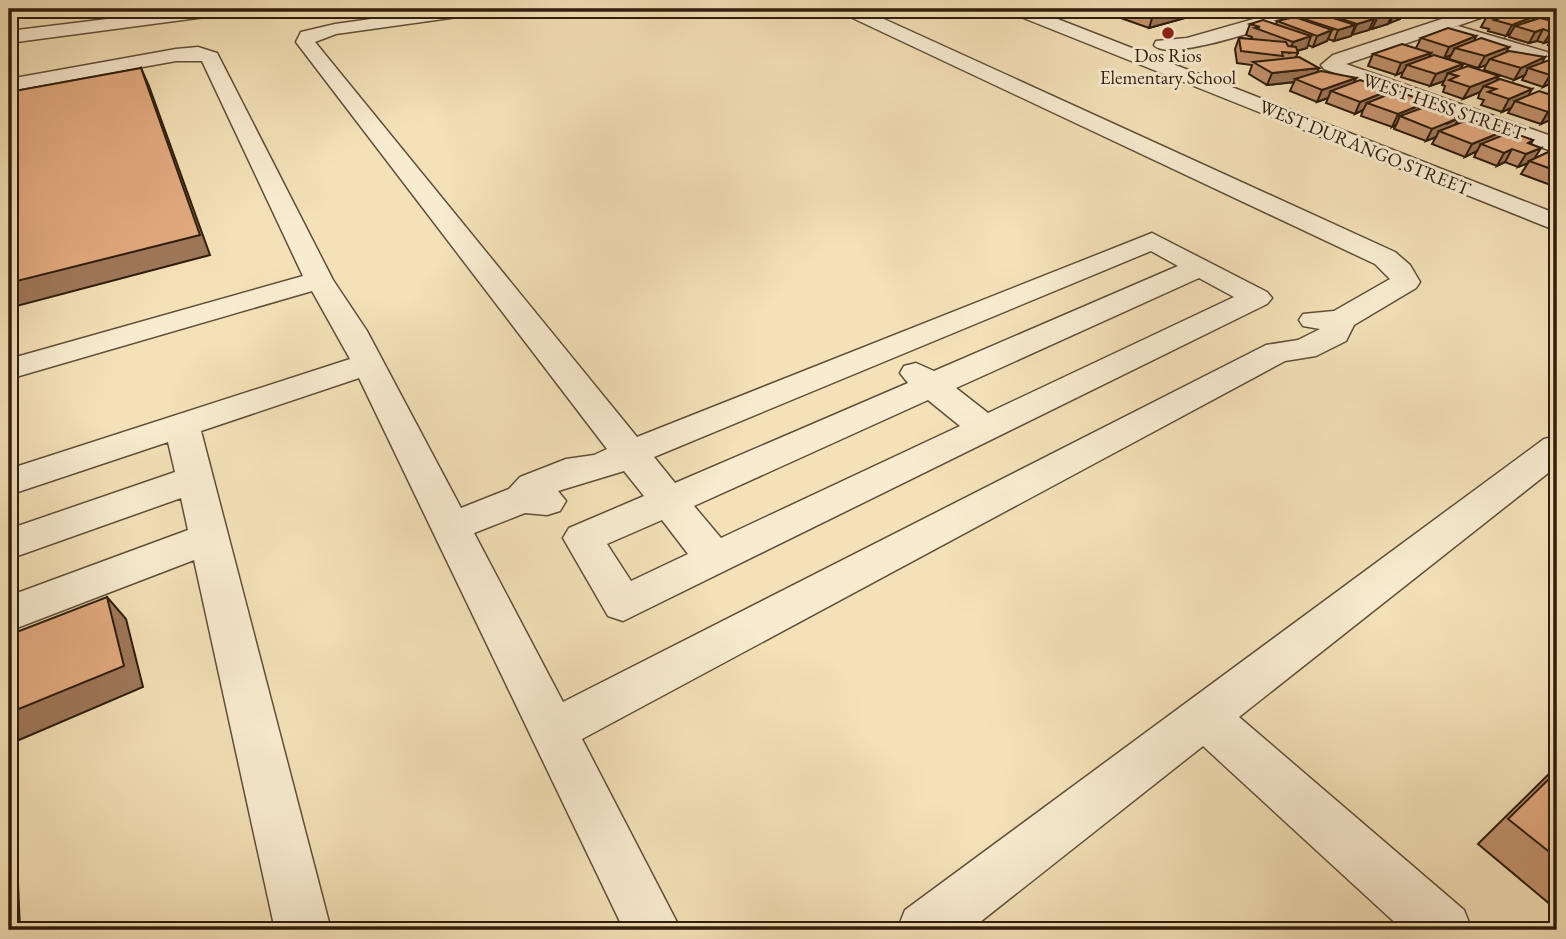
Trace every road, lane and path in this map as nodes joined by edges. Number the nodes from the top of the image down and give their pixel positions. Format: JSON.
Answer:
{"nodes":[{"id":1,"x":228,"y":9,"type":"edge"},
{"id":2,"x":479,"y":9,"type":"edge"},
{"id":3,"x":848,"y":9,"type":"edge"},
{"id":4,"x":1017,"y":9,"type":"edge"},
{"id":5,"x":1307,"y":9,"type":"edge"},
{"id":6,"x":1489,"y":9,"type":"edge"},
{"id":7,"x":1438,"y":26,"type":"junction"},
{"id":8,"x":9,"y":37,"type":"edge"},
{"id":9,"x":1137,"y":46,"type":"junction"},
{"id":10,"x":1557,"y":61,"type":"edge"},
{"id":11,"x":9,"y":85,"type":"edge"},
{"id":12,"x":1557,"y":146,"type":"edge"},
{"id":13,"x":1557,"y":223,"type":"edge"},
{"id":14,"x":1200,"y":267,"type":"junction"},
{"id":15,"x":319,"y":280,"type":"junction"},
{"id":16,"x":886,"y":349,"type":"junction"},
{"id":17,"x":368,"y":364,"type":"junction"},
{"id":18,"x":9,"y":369,"type":"edge"},
{"id":19,"x":931,"y":385,"type":"junction"},
{"id":20,"x":182,"y":425,"type":"junction"},
{"id":21,"x":986,"y":429,"type":"junction"},
{"id":22,"x":1557,"y":448,"type":"edge"},
{"id":23,"x":614,"y":461,"type":"junction"},
{"id":24,"x":195,"y":479,"type":"junction"},
{"id":25,"x":9,"y":482,"type":"edge"},
{"id":26,"x":669,"y":501,"type":"junction"},
{"id":27,"x":450,"y":527,"type":"junction"},
{"id":28,"x":209,"y":538,"type":"junction"},
{"id":29,"x":9,"y":544,"type":"edge"},
{"id":30,"x":715,"y":559,"type":"junction"},
{"id":31,"x":9,"y":614,"type":"edge"},
{"id":32,"x":1205,"y":717,"type":"junction"},
{"id":33,"x":552,"y":731,"type":"junction"},
{"id":34,"x":1419,"y":922,"type":"edge"},
{"id":35,"x":303,"y":930,"type":"edge"},
{"id":36,"x":653,"y":930,"type":"edge"},
{"id":37,"x":925,"y":930,"type":"edge"}],
"edges":[{"from":1,"to":8,"type":"street"},
{"from":2,"to":23,"type":"street"},
{"from":3,"to":33,"type":"street"},
{"from":4,"to":9,"type":"street","name":"WEST DURANGO STREET"},
{"from":5,"to":9,"type":"street"},
{"from":6,"to":7,"type":"street"},
{"from":7,"to":10,"type":"street"},
{"from":7,"to":12,"type":"street","name":"WEST HESS STREET"},
{"from":9,"to":13,"type":"street","name":"WEST DURANGO STREET"},
{"from":11,"to":15,"type":"street"},
{"from":14,"to":16,"type":"street"},
{"from":14,"to":19,"type":"street"},
{"from":14,"to":21,"type":"street"},
{"from":15,"to":17,"type":"street"},
{"from":15,"to":18,"type":"street"},
{"from":16,"to":19,"type":"street"},
{"from":16,"to":23,"type":"street"},
{"from":17,"to":20,"type":"street"},
{"from":17,"to":27,"type":"street"},
{"from":19,"to":21,"type":"street"},
{"from":19,"to":26,"type":"street"},
{"from":20,"to":24,"type":"street"},
{"from":20,"to":25,"type":"street"},
{"from":21,"to":30,"type":"street"},
{"from":22,"to":32,"type":"street"},
{"from":23,"to":26,"type":"street"},
{"from":23,"to":27,"type":"street"},
{"from":24,"to":28,"type":"street"},
{"from":24,"to":29,"type":"street"},
{"from":26,"to":30,"type":"street"},
{"from":26,"to":30,"type":"street"},
{"from":27,"to":33,"type":"street"},
{"from":28,"to":31,"type":"street"},
{"from":28,"to":35,"type":"street"},
{"from":32,"to":34,"type":"street"},
{"from":32,"to":37,"type":"street"},
{"from":33,"to":36,"type":"street"}]}
